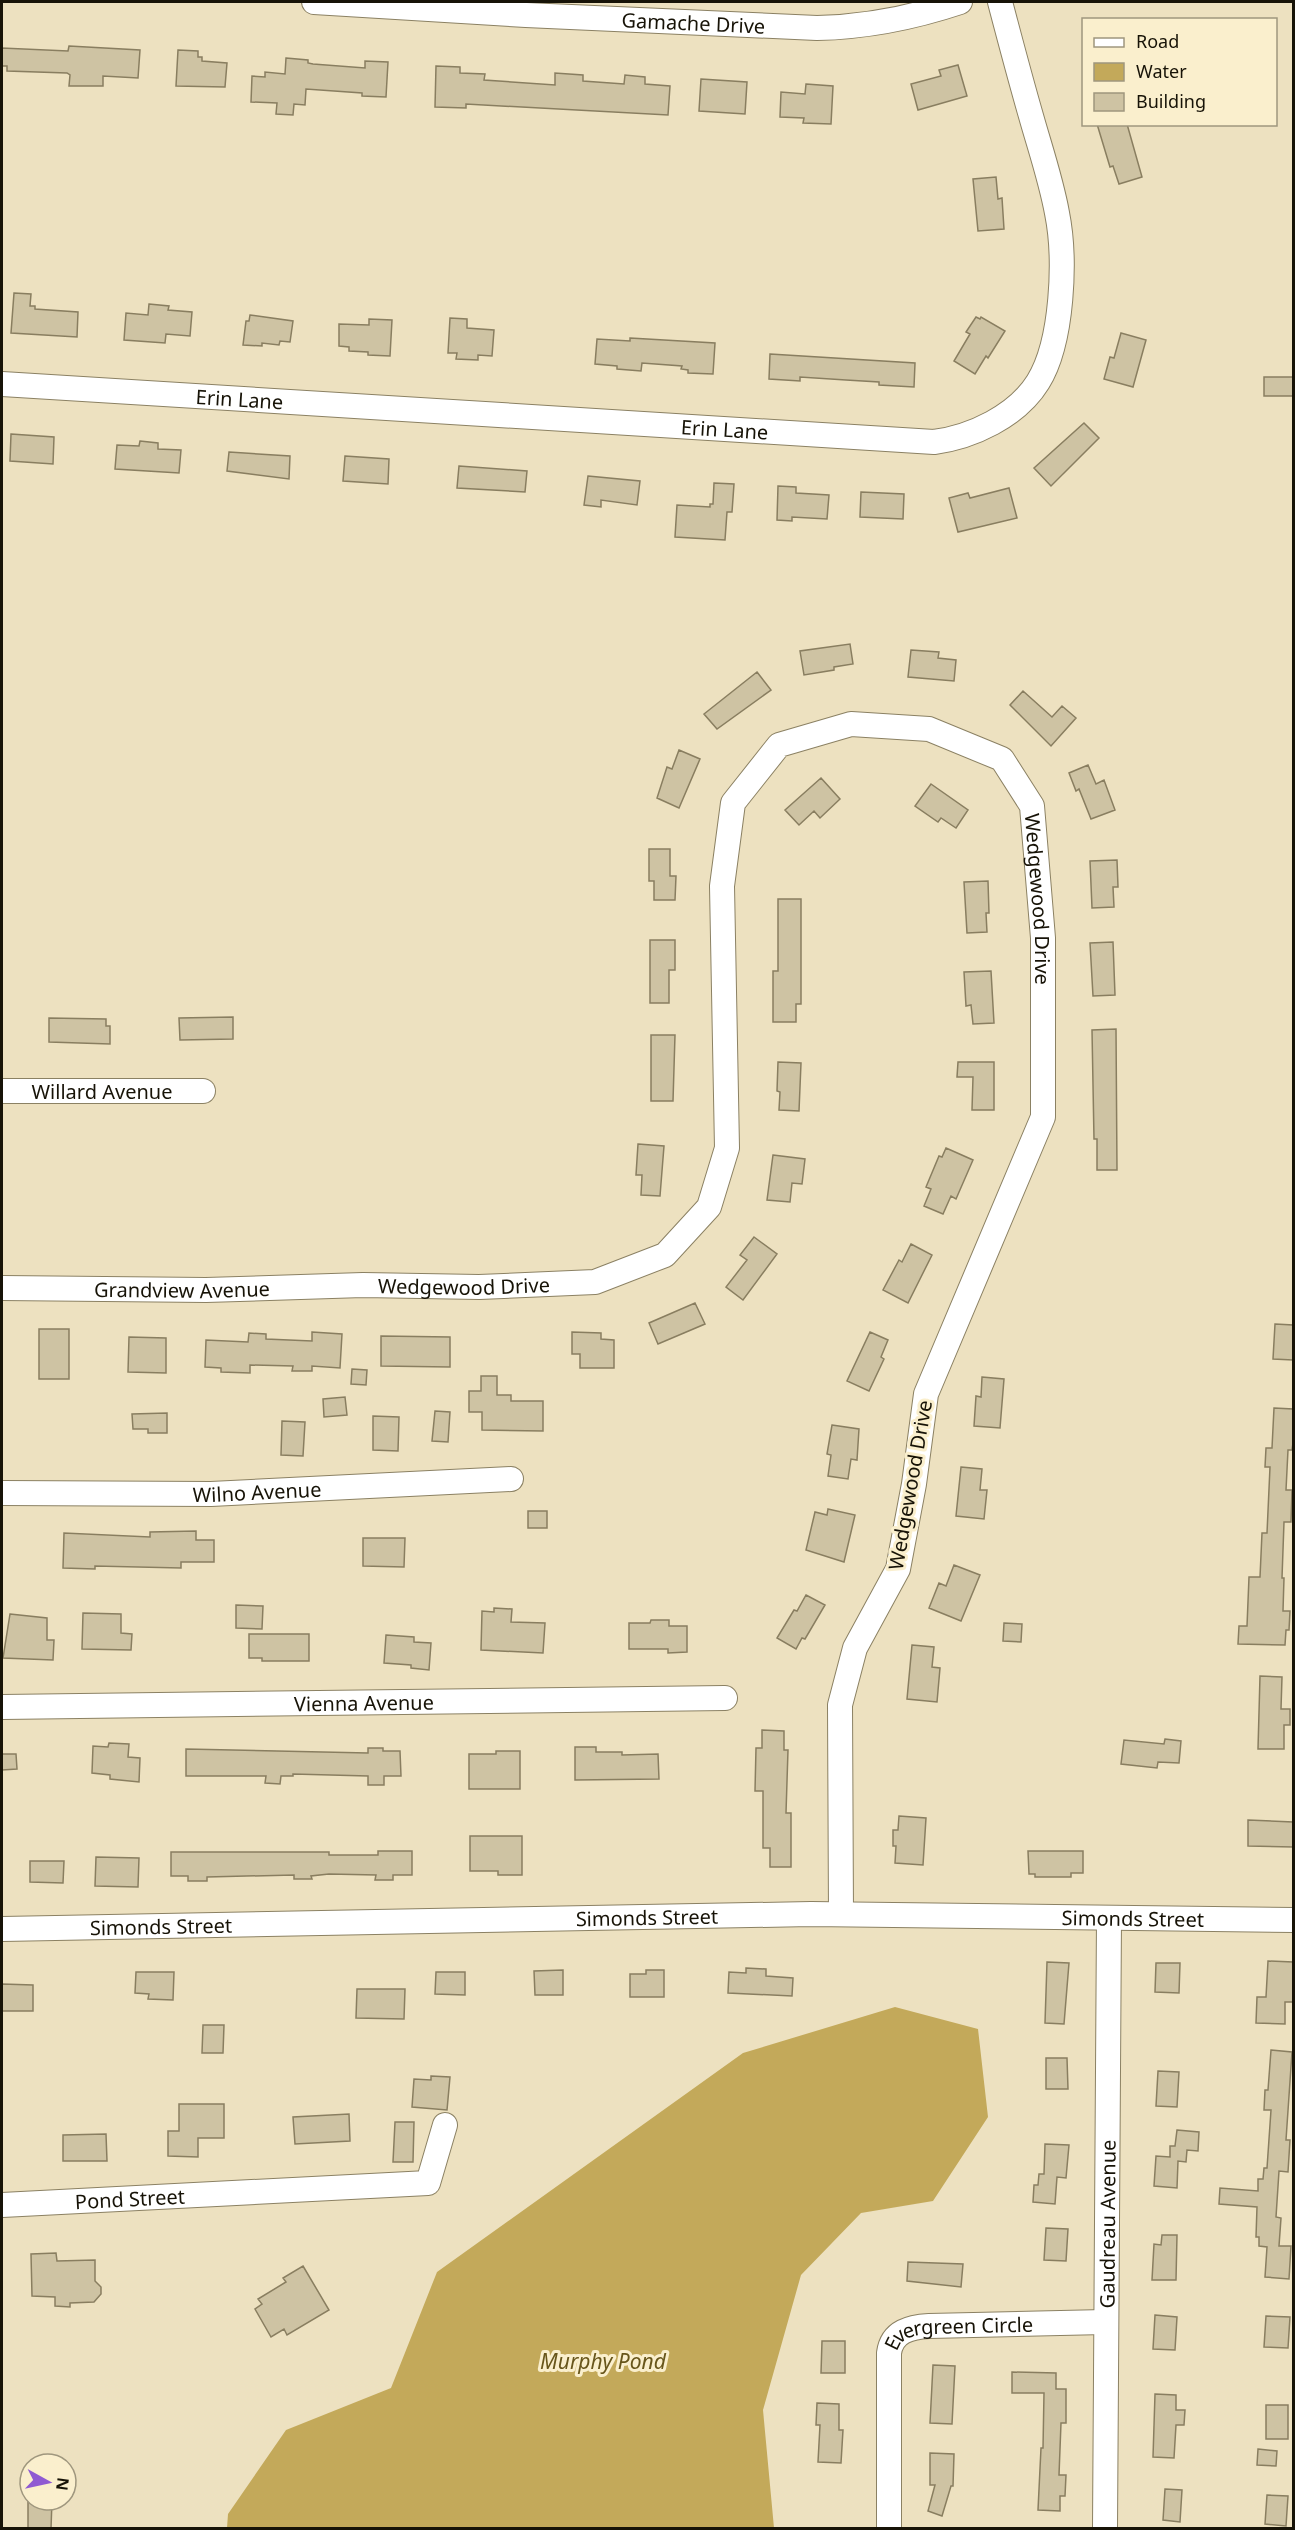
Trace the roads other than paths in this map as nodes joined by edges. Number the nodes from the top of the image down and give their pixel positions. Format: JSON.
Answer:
{"nodes":[{"id":1,"x":314,"y":2,"type":"edge"},
{"id":2,"x":960,"y":2,"type":"edge"},
{"id":3,"x":1000,"y":2,"type":"edge"},
{"id":4,"x":2,"y":384,"type":"edge"},
{"id":5,"x":2,"y":1091,"type":"edge"},
{"id":6,"x":203,"y":1091,"type":"dead end"},
{"id":7,"x":363,"y":1285,"type":"joint"},
{"id":8,"x":2,"y":1288,"type":"edge"},
{"id":9,"x":511,"y":1479,"type":"dead end"},
{"id":10,"x":2,"y":1493,"type":"edge"},
{"id":11,"x":725,"y":1698,"type":"dead end"},
{"id":12,"x":2,"y":1707,"type":"edge"},
{"id":13,"x":841,"y":1914,"type":"junction"},
{"id":14,"x":1109,"y":1918,"type":"junction"},
{"id":15,"x":1293,"y":1920,"type":"edge"},
{"id":16,"x":2,"y":1929,"type":"edge"},
{"id":17,"x":445,"y":2125,"type":"dead end"},
{"id":18,"x":2,"y":2205,"type":"edge"},
{"id":19,"x":1105,"y":2322,"type":"junction"},
{"id":20,"x":889,"y":2529,"type":"edge"},
{"id":21,"x":1105,"y":2529,"type":"edge"}],
"edges":[{"from":1,"to":2,"type":"street","name":"Gamache Drive"},
{"from":3,"to":4,"type":"street","name":"Erin Lane"},
{"from":5,"to":6,"type":"street","name":"Willard Avenue"},
{"from":7,"to":8,"type":"street","name":"Grandview Avenue"},
{"from":7,"to":13,"type":"street","name":"Wedgewood Drive"},
{"from":9,"to":10,"type":"street","name":"Wilno Avenue"},
{"from":11,"to":12,"type":"street","name":"Vienna Avenue"},
{"from":13,"to":14,"type":"street","name":"Simonds Street"},
{"from":13,"to":16,"type":"street","name":"Simonds Street"},
{"from":14,"to":15,"type":"street","name":"Simonds Street"},
{"from":14,"to":19,"type":"street","name":"Gaudreau Avenue"},
{"from":17,"to":18,"type":"street","name":"Pond Street"},
{"from":19,"to":20,"type":"street","name":"Evergreen Circle"},
{"from":19,"to":21,"type":"street","name":"Gaudreau Avenue"}]}
